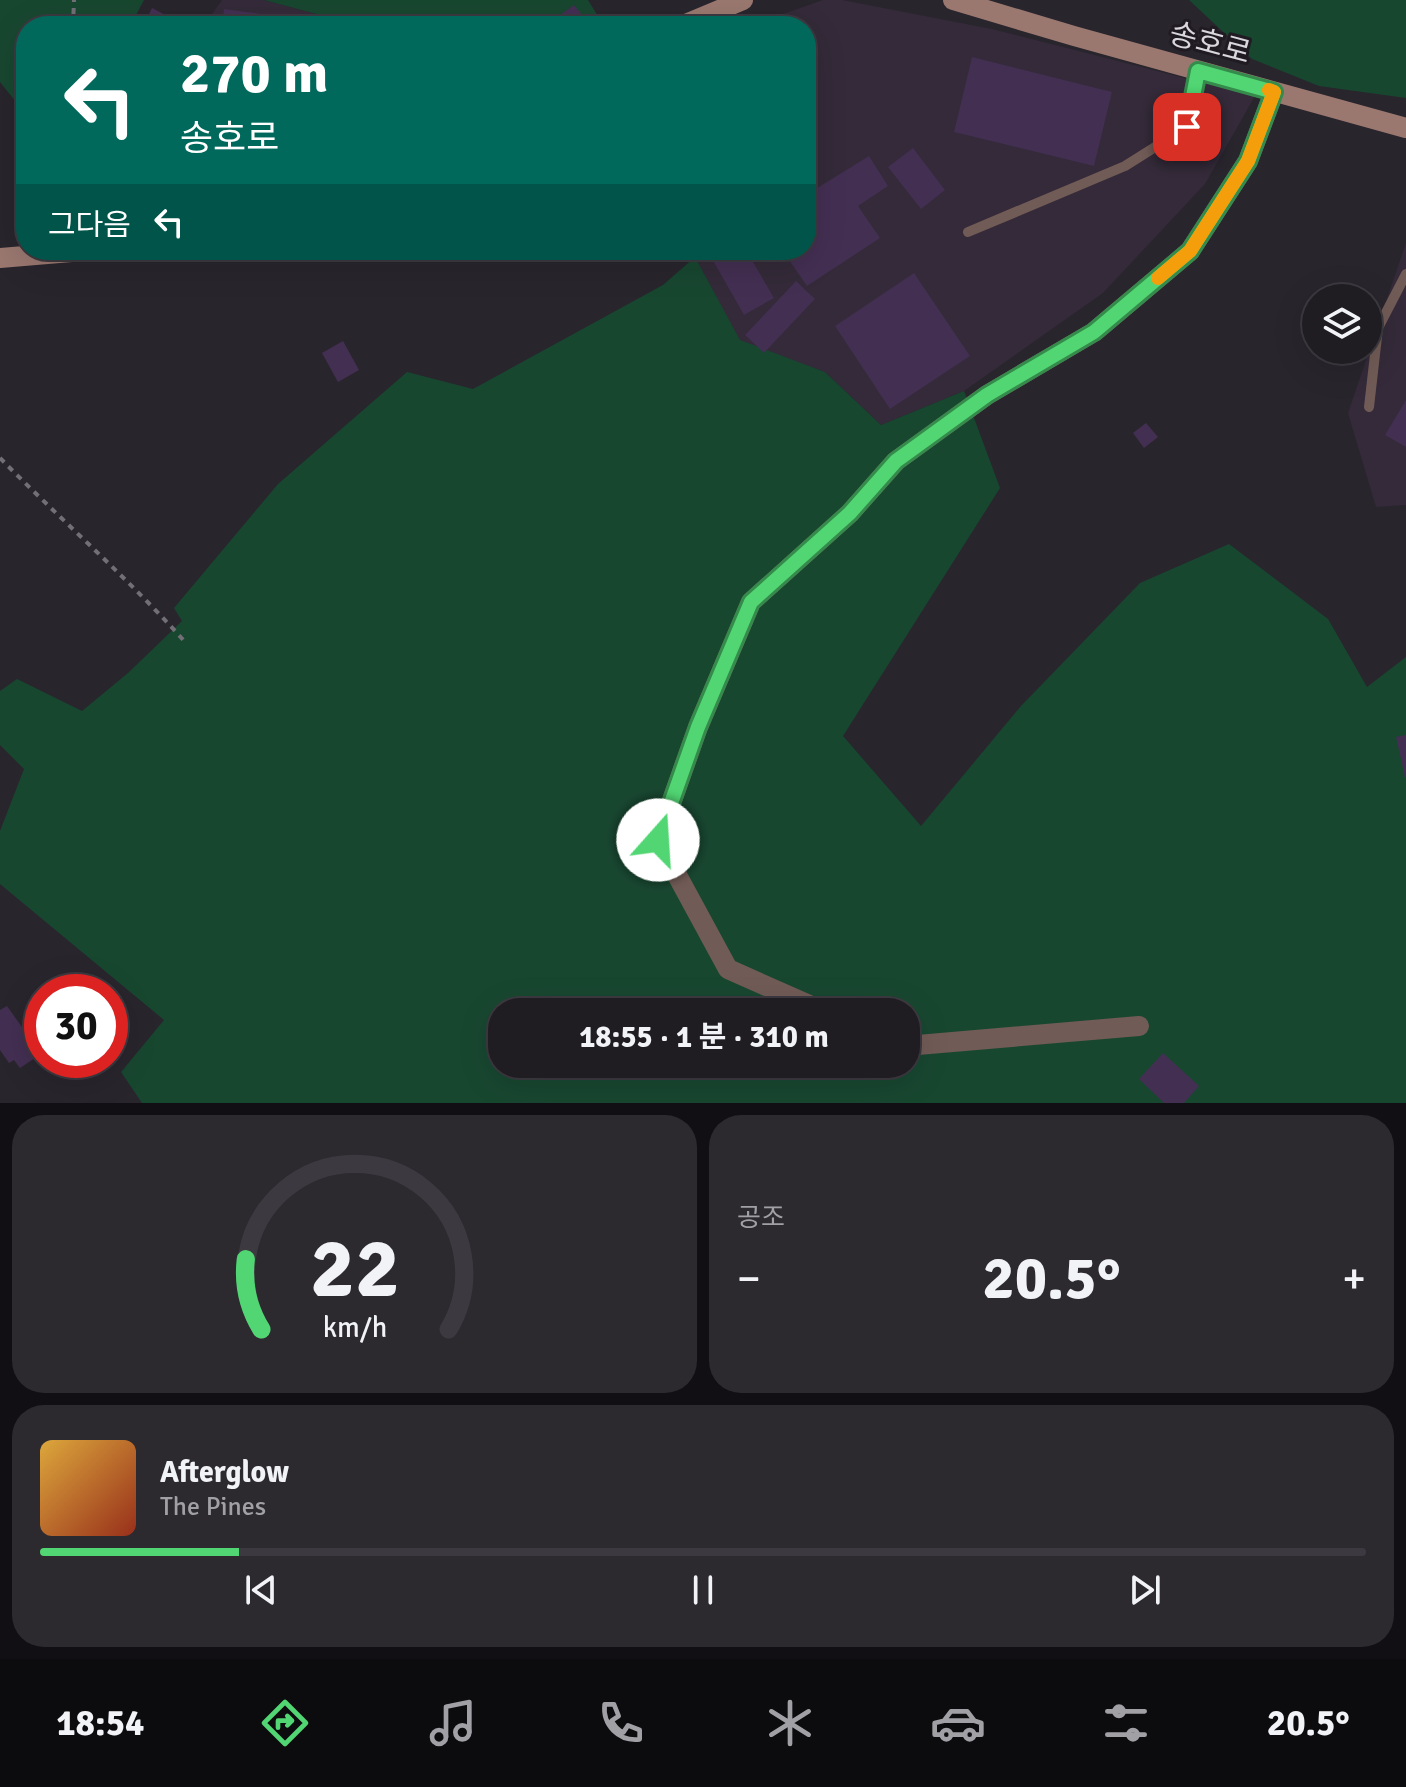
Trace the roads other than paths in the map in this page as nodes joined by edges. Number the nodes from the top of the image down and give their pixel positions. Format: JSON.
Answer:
{"nodes":[{"id":1,"x":743,"y":0,"type":"edge"},
{"id":2,"x":953,"y":0,"type":"edge"},
{"id":3,"x":705,"y":16,"type":"edge"},
{"id":4,"x":1198,"y":71,"type":"junction"},
{"id":5,"x":1274,"y":92,"type":"junction"},
{"id":6,"x":1406,"y":128,"type":"edge"},
{"id":7,"x":968,"y":232,"type":"dead end"},
{"id":8,"x":1406,"y":274,"type":"edge"},
{"id":9,"x":1369,"y":407,"type":"dead end"},
{"id":10,"x":793,"y":998,"type":"edge"},
{"id":11,"x":1139,"y":1026,"type":"dead end"},
{"id":12,"x":920,"y":1045,"type":"edge"}],
"edges":[{"from":1,"to":3,"type":"main road"},
{"from":2,"to":4,"type":"main road","name":"송호로"},
{"from":4,"to":5,"type":"main road","name":"송호로"},
{"from":4,"to":7,"type":"lane"},
{"from":5,"to":6,"type":"main road","name":"송호로"},
{"from":5,"to":10,"type":"street"},
{"from":8,"to":9,"type":"lane"},
{"from":11,"to":12,"type":"street"}]}
